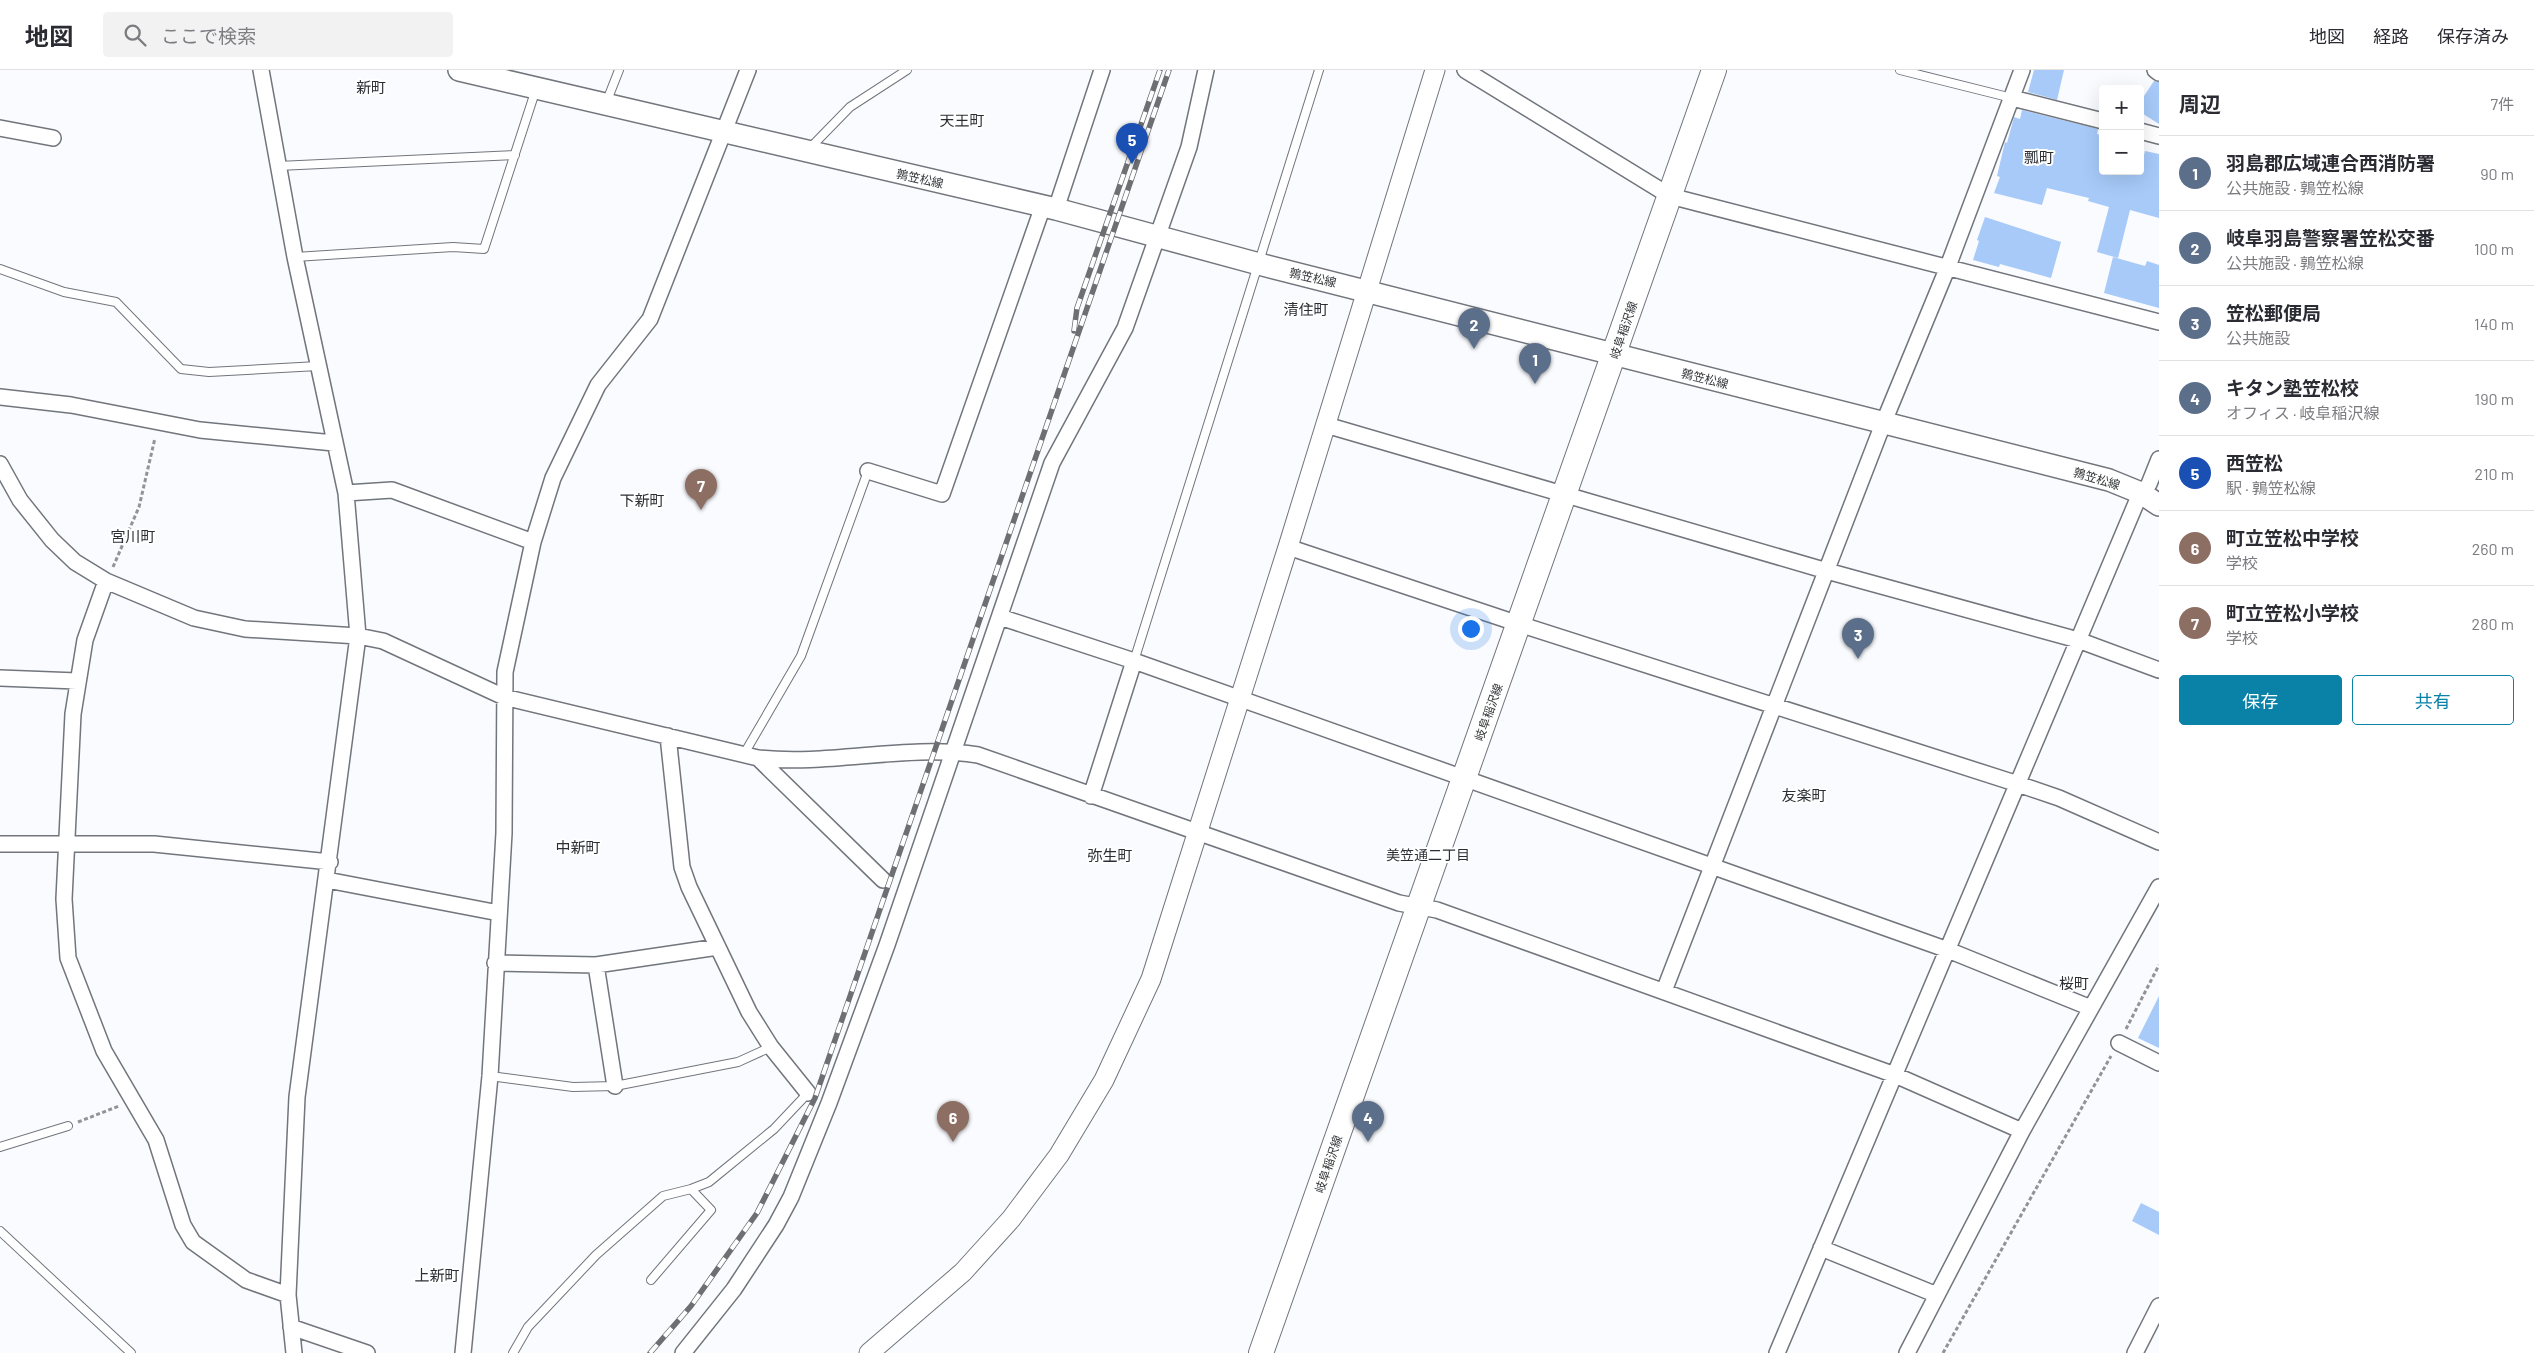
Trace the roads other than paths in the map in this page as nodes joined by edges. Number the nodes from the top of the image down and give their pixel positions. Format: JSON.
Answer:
{"nodes":[{"id":1,"x":261,"y":70,"type":"edge"},
{"id":2,"x":460,"y":70,"type":"edge"},
{"id":3,"x":619,"y":70,"type":"edge"},
{"id":4,"x":748,"y":70,"type":"edge"},
{"id":5,"x":906,"y":70,"type":"edge"},
{"id":6,"x":1102,"y":70,"type":"edge"},
{"id":7,"x":1206,"y":70,"type":"edge"},
{"id":8,"x":1319,"y":70,"type":"edge"},
{"id":9,"x":1435,"y":70,"type":"edge"},
{"id":10,"x":1465,"y":70,"type":"edge"},
{"id":11,"x":1714,"y":70,"type":"edge"},
{"id":12,"x":1900,"y":70,"type":"edge"},
{"id":13,"x":2022,"y":70,"type":"edge"},
{"id":14,"x":2155,"y":70,"type":"edge"},
{"id":15,"x":2159,"y":73,"type":"edge"},
{"id":16,"x":536,"y":88,"type":"junction"},
{"id":17,"x":2012,"y":98,"type":"junction"},
{"id":18,"x":605,"y":105,"type":"junction"},
{"id":19,"x":2099,"y":120,"type":"edge"},
{"id":20,"x":0,"y":128,"type":"edge"},
{"id":21,"x":2144,"y":132,"type":"edge"},
{"id":22,"x":724,"y":134,"type":"junction"},
{"id":23,"x":2159,"y":136,"type":"edge"},
{"id":24,"x":53,"y":138,"type":"dead end"},
{"id":25,"x":806,"y":152,"type":"junction"},
{"id":26,"x":515,"y":155,"type":"junction"},
{"id":27,"x":278,"y":166,"type":"junction"},
{"id":28,"x":1670,"y":196,"type":"junction"},
{"id":29,"x":1050,"y":208,"type":"junction"},
{"id":30,"x":1158,"y":237,"type":"junction"},
{"id":31,"x":295,"y":257,"type":"junction"},
{"id":32,"x":1259,"y":264,"type":"junction"},
{"id":33,"x":1947,"y":268,"type":"junction"},
{"id":34,"x":0,"y":269,"type":"edge"},
{"id":35,"x":1366,"y":289,"type":"junction"},
{"id":36,"x":2159,"y":322,"type":"edge"},
{"id":37,"x":1615,"y":355,"type":"junction"},
{"id":38,"x":318,"y":366,"type":"junction"},
{"id":39,"x":0,"y":397,"type":"edge"},
{"id":40,"x":1883,"y":424,"type":"junction"},
{"id":41,"x":1326,"y":425,"type":"junction"},
{"id":42,"x":334,"y":443,"type":"junction"},
{"id":43,"x":2159,"y":459,"type":"edge"},
{"id":44,"x":0,"y":464,"type":"edge"},
{"id":45,"x":868,"y":471,"type":"joint"},
{"id":46,"x":346,"y":493,"type":"junction"},
{"id":47,"x":2141,"y":493,"type":"junction"},
{"id":48,"x":1565,"y":495,"type":"junction"},
{"id":49,"x":2159,"y":505,"type":"edge"},
{"id":50,"x":533,"y":542,"type":"junction"},
{"id":51,"x":1288,"y":546,"type":"junction"},
{"id":52,"x":1827,"y":571,"type":"junction"},
{"id":53,"x":106,"y":581,"type":"junction"},
{"id":54,"x":1000,"y":617,"type":"junction"},
{"id":55,"x":1519,"y":624,"type":"junction"},
{"id":56,"x":358,"y":636,"type":"junction"},
{"id":57,"x":2078,"y":640,"type":"junction"},
{"id":58,"x":1134,"y":661,"type":"junction"},
{"id":59,"x":2159,"y":670,"type":"edge"},
{"id":60,"x":0,"y":678,"type":"edge"},
{"id":61,"x":77,"y":681,"type":"junction"},
{"id":62,"x":504,"y":697,"type":"junction"},
{"id":63,"x":1239,"y":699,"type":"junction"},
{"id":64,"x":1775,"y":704,"type":"junction"},
{"id":65,"x":668,"y":736,"type":"junction"},
{"id":66,"x":954,"y":751,"type":"junction"},
{"id":67,"x":751,"y":756,"type":"junction"},
{"id":68,"x":1464,"y":779,"type":"junction"},
{"id":69,"x":2018,"y":784,"type":"junction"},
{"id":70,"x":1091,"y":796,"type":"junction"},
{"id":71,"x":1198,"y":832,"type":"junction"},
{"id":72,"x":2159,"y":842,"type":"edge"},
{"id":73,"x":66,"y":843,"type":"junction"},
{"id":74,"x":0,"y":844,"type":"edge"},
{"id":75,"x":330,"y":862,"type":"junction"},
{"id":76,"x":1712,"y":866,"type":"junction"},
{"id":77,"x":327,"y":880,"type":"junction"},
{"id":78,"x":883,"y":880,"type":"dead end"},
{"id":79,"x":2159,"y":887,"type":"edge"},
{"id":80,"x":1419,"y":906,"type":"junction"},
{"id":81,"x":500,"y":913,"type":"junction"},
{"id":82,"x":718,"y":947,"type":"junction"},
{"id":83,"x":1948,"y":950,"type":"junction"},
{"id":84,"x":496,"y":963,"type":"junction"},
{"id":85,"x":596,"y":964,"type":"junction"},
{"id":86,"x":1664,"y":991,"type":"junction"},
{"id":87,"x":2091,"y":1008,"type":"junction"},
{"id":88,"x":2119,"y":1043,"type":"road end"},
{"id":89,"x":772,"y":1046,"type":"junction"},
{"id":90,"x":2159,"y":1063,"type":"edge"},
{"id":91,"x":1896,"y":1075,"type":"junction"},
{"id":92,"x":490,"y":1076,"type":"junction"},
{"id":93,"x":615,"y":1086,"type":"junction"},
{"id":94,"x":808,"y":1092,"type":"joint"},
{"id":95,"x":68,"y":1126,"type":"road end"},
{"id":96,"x":2022,"y":1131,"type":"junction"},
{"id":97,"x":0,"y":1147,"type":"edge"},
{"id":98,"x":691,"y":1190,"type":"junction"},
{"id":99,"x":0,"y":1231,"type":"edge"},
{"id":100,"x":1821,"y":1248,"type":"junction"},
{"id":101,"x":651,"y":1280,"type":"dead end"},
{"id":102,"x":288,"y":1295,"type":"junction"},
{"id":103,"x":1937,"y":1296,"type":"junction"},
{"id":104,"x":2159,"y":1306,"type":"edge"},
{"id":105,"x":291,"y":1327,"type":"junction"},
{"id":106,"x":131,"y":1353,"type":"edge"},
{"id":107,"x":294,"y":1353,"type":"edge"},
{"id":108,"x":367,"y":1353,"type":"edge"},
{"id":109,"x":464,"y":1353,"type":"edge"},
{"id":110,"x":512,"y":1353,"type":"edge"},
{"id":111,"x":683,"y":1353,"type":"edge"},
{"id":112,"x":868,"y":1353,"type":"edge"},
{"id":113,"x":1261,"y":1353,"type":"edge"},
{"id":114,"x":1778,"y":1353,"type":"edge"},
{"id":115,"x":1907,"y":1353,"type":"edge"},
{"id":116,"x":2135,"y":1353,"type":"edge"}],
"edges":[{"from":1,"to":27,"type":"street"},
{"from":2,"to":16,"type":"main road","name":"鶉笠松線"},
{"from":3,"to":18,"type":"lane"},
{"from":4,"to":22,"type":"street"},
{"from":5,"to":25,"type":"lane"},
{"from":6,"to":29,"type":"street"},
{"from":7,"to":30,"type":"street"},
{"from":8,"to":32,"type":"lane"},
{"from":9,"to":35,"type":"street"},
{"from":10,"to":28,"type":"street"},
{"from":11,"to":28,"type":"main road","name":"岐阜稲沢線"},
{"from":12,"to":17,"type":"lane"},
{"from":13,"to":17,"type":"street"},
{"from":14,"to":15,"type":"street"},
{"from":16,"to":18,"type":"main road","name":"鶉笠松線"},
{"from":16,"to":26,"type":"lane"},
{"from":17,"to":19,"type":"street"},
{"from":17,"to":33,"type":"street"},
{"from":18,"to":22,"type":"main road","name":"鶉笠松線"},
{"from":20,"to":24,"type":"street"},
{"from":21,"to":23,"type":"street"},
{"from":22,"to":25,"type":"main road","name":"鶉笠松線"},
{"from":22,"to":50,"type":"street"},
{"from":25,"to":29,"type":"main road","name":"鶉笠松線"},
{"from":26,"to":27,"type":"lane"},
{"from":26,"to":31,"type":"lane"},
{"from":27,"to":31,"type":"street"},
{"from":28,"to":33,"type":"street"},
{"from":28,"to":37,"type":"main road","name":"岐阜稲沢線"},
{"from":29,"to":30,"type":"main road","name":"鶉笠松線"},
{"from":29,"to":45,"type":"street"},
{"from":30,"to":32,"type":"main road","name":"鶉笠松線"},
{"from":30,"to":54,"type":"street"},
{"from":31,"to":38,"type":"street"},
{"from":32,"to":35,"type":"main road","name":"鶉笠松線"},
{"from":32,"to":58,"type":"lane"},
{"from":33,"to":36,"type":"street"},
{"from":33,"to":40,"type":"street"},
{"from":34,"to":38,"type":"lane"},
{"from":35,"to":37,"type":"main road","name":"鶉笠松線"},
{"from":35,"to":41,"type":"street"},
{"from":37,"to":40,"type":"main road","name":"鶉笠松線"},
{"from":37,"to":48,"type":"main road","name":"岐阜稲沢線"},
{"from":38,"to":42,"type":"street"},
{"from":39,"to":42,"type":"street"},
{"from":40,"to":47,"type":"main road","name":"鶉笠松線"},
{"from":40,"to":52,"type":"street"},
{"from":41,"to":48,"type":"street"},
{"from":41,"to":51,"type":"street"},
{"from":42,"to":46,"type":"street"},
{"from":43,"to":47,"type":"street"},
{"from":44,"to":53,"type":"street"},
{"from":45,"to":67,"type":"lane"},
{"from":46,"to":50,"type":"street"},
{"from":46,"to":56,"type":"street"},
{"from":47,"to":49,"type":"main road","name":"鶉笠松線"},
{"from":47,"to":57,"type":"street"},
{"from":48,"to":52,"type":"street"},
{"from":48,"to":55,"type":"main road","name":"岐阜稲沢線"},
{"from":50,"to":62,"type":"street"},
{"from":51,"to":55,"type":"street"},
{"from":51,"to":63,"type":"street"},
{"from":52,"to":57,"type":"street"},
{"from":52,"to":64,"type":"street"},
{"from":53,"to":56,"type":"street"},
{"from":53,"to":61,"type":"street"},
{"from":54,"to":58,"type":"street"},
{"from":54,"to":66,"type":"street"},
{"from":55,"to":64,"type":"street"},
{"from":55,"to":68,"type":"main road","name":"岐阜稲沢線"},
{"from":56,"to":62,"type":"street"},
{"from":56,"to":75,"type":"street"},
{"from":57,"to":59,"type":"street"},
{"from":57,"to":69,"type":"street"},
{"from":58,"to":63,"type":"street"},
{"from":58,"to":70,"type":"street"},
{"from":60,"to":61,"type":"street"},
{"from":61,"to":73,"type":"street"},
{"from":62,"to":65,"type":"street"},
{"from":62,"to":81,"type":"street"},
{"from":63,"to":68,"type":"street"},
{"from":63,"to":71,"type":"street"},
{"from":64,"to":69,"type":"street"},
{"from":64,"to":76,"type":"street"},
{"from":65,"to":67,"type":"street"},
{"from":65,"to":82,"type":"street"},
{"from":66,"to":67,"type":"street"},
{"from":66,"to":70,"type":"street"},
{"from":66,"to":111,"type":"street"},
{"from":67,"to":78,"type":"street"},
{"from":68,"to":76,"type":"street"},
{"from":68,"to":80,"type":"main road","name":"岐阜稲沢線"},
{"from":69,"to":72,"type":"street"},
{"from":69,"to":83,"type":"street"},
{"from":70,"to":71,"type":"street"},
{"from":71,"to":80,"type":"street"},
{"from":71,"to":112,"type":"street"},
{"from":73,"to":74,"type":"street"},
{"from":73,"to":75,"type":"street"},
{"from":73,"to":102,"type":"street"},
{"from":75,"to":77,"type":"street"},
{"from":76,"to":83,"type":"street"},
{"from":76,"to":86,"type":"street"},
{"from":77,"to":81,"type":"street"},
{"from":77,"to":102,"type":"street"},
{"from":79,"to":87,"type":"street"},
{"from":80,"to":86,"type":"street"},
{"from":80,"to":113,"type":"main road","name":"岐阜稲沢線"},
{"from":81,"to":84,"type":"street"},
{"from":82,"to":85,"type":"street"},
{"from":82,"to":89,"type":"street"},
{"from":83,"to":87,"type":"street"},
{"from":83,"to":91,"type":"street"},
{"from":84,"to":85,"type":"street"},
{"from":84,"to":92,"type":"street"},
{"from":85,"to":93,"type":"street"},
{"from":86,"to":91,"type":"street"},
{"from":87,"to":96,"type":"street"},
{"from":88,"to":90,"type":"street"},
{"from":89,"to":93,"type":"lane"},
{"from":89,"to":94,"type":"street"},
{"from":91,"to":96,"type":"street"},
{"from":91,"to":100,"type":"street"},
{"from":92,"to":93,"type":"lane"},
{"from":92,"to":109,"type":"street"},
{"from":94,"to":98,"type":"lane"},
{"from":95,"to":97,"type":"lane"},
{"from":96,"to":103,"type":"street"},
{"from":98,"to":101,"type":"lane"},
{"from":98,"to":110,"type":"lane"},
{"from":99,"to":106,"type":"lane"},
{"from":100,"to":103,"type":"street"},
{"from":100,"to":114,"type":"street"},
{"from":102,"to":105,"type":"street"},
{"from":103,"to":115,"type":"street"},
{"from":104,"to":116,"type":"street"},
{"from":105,"to":107,"type":"street"},
{"from":105,"to":108,"type":"street"}]}
